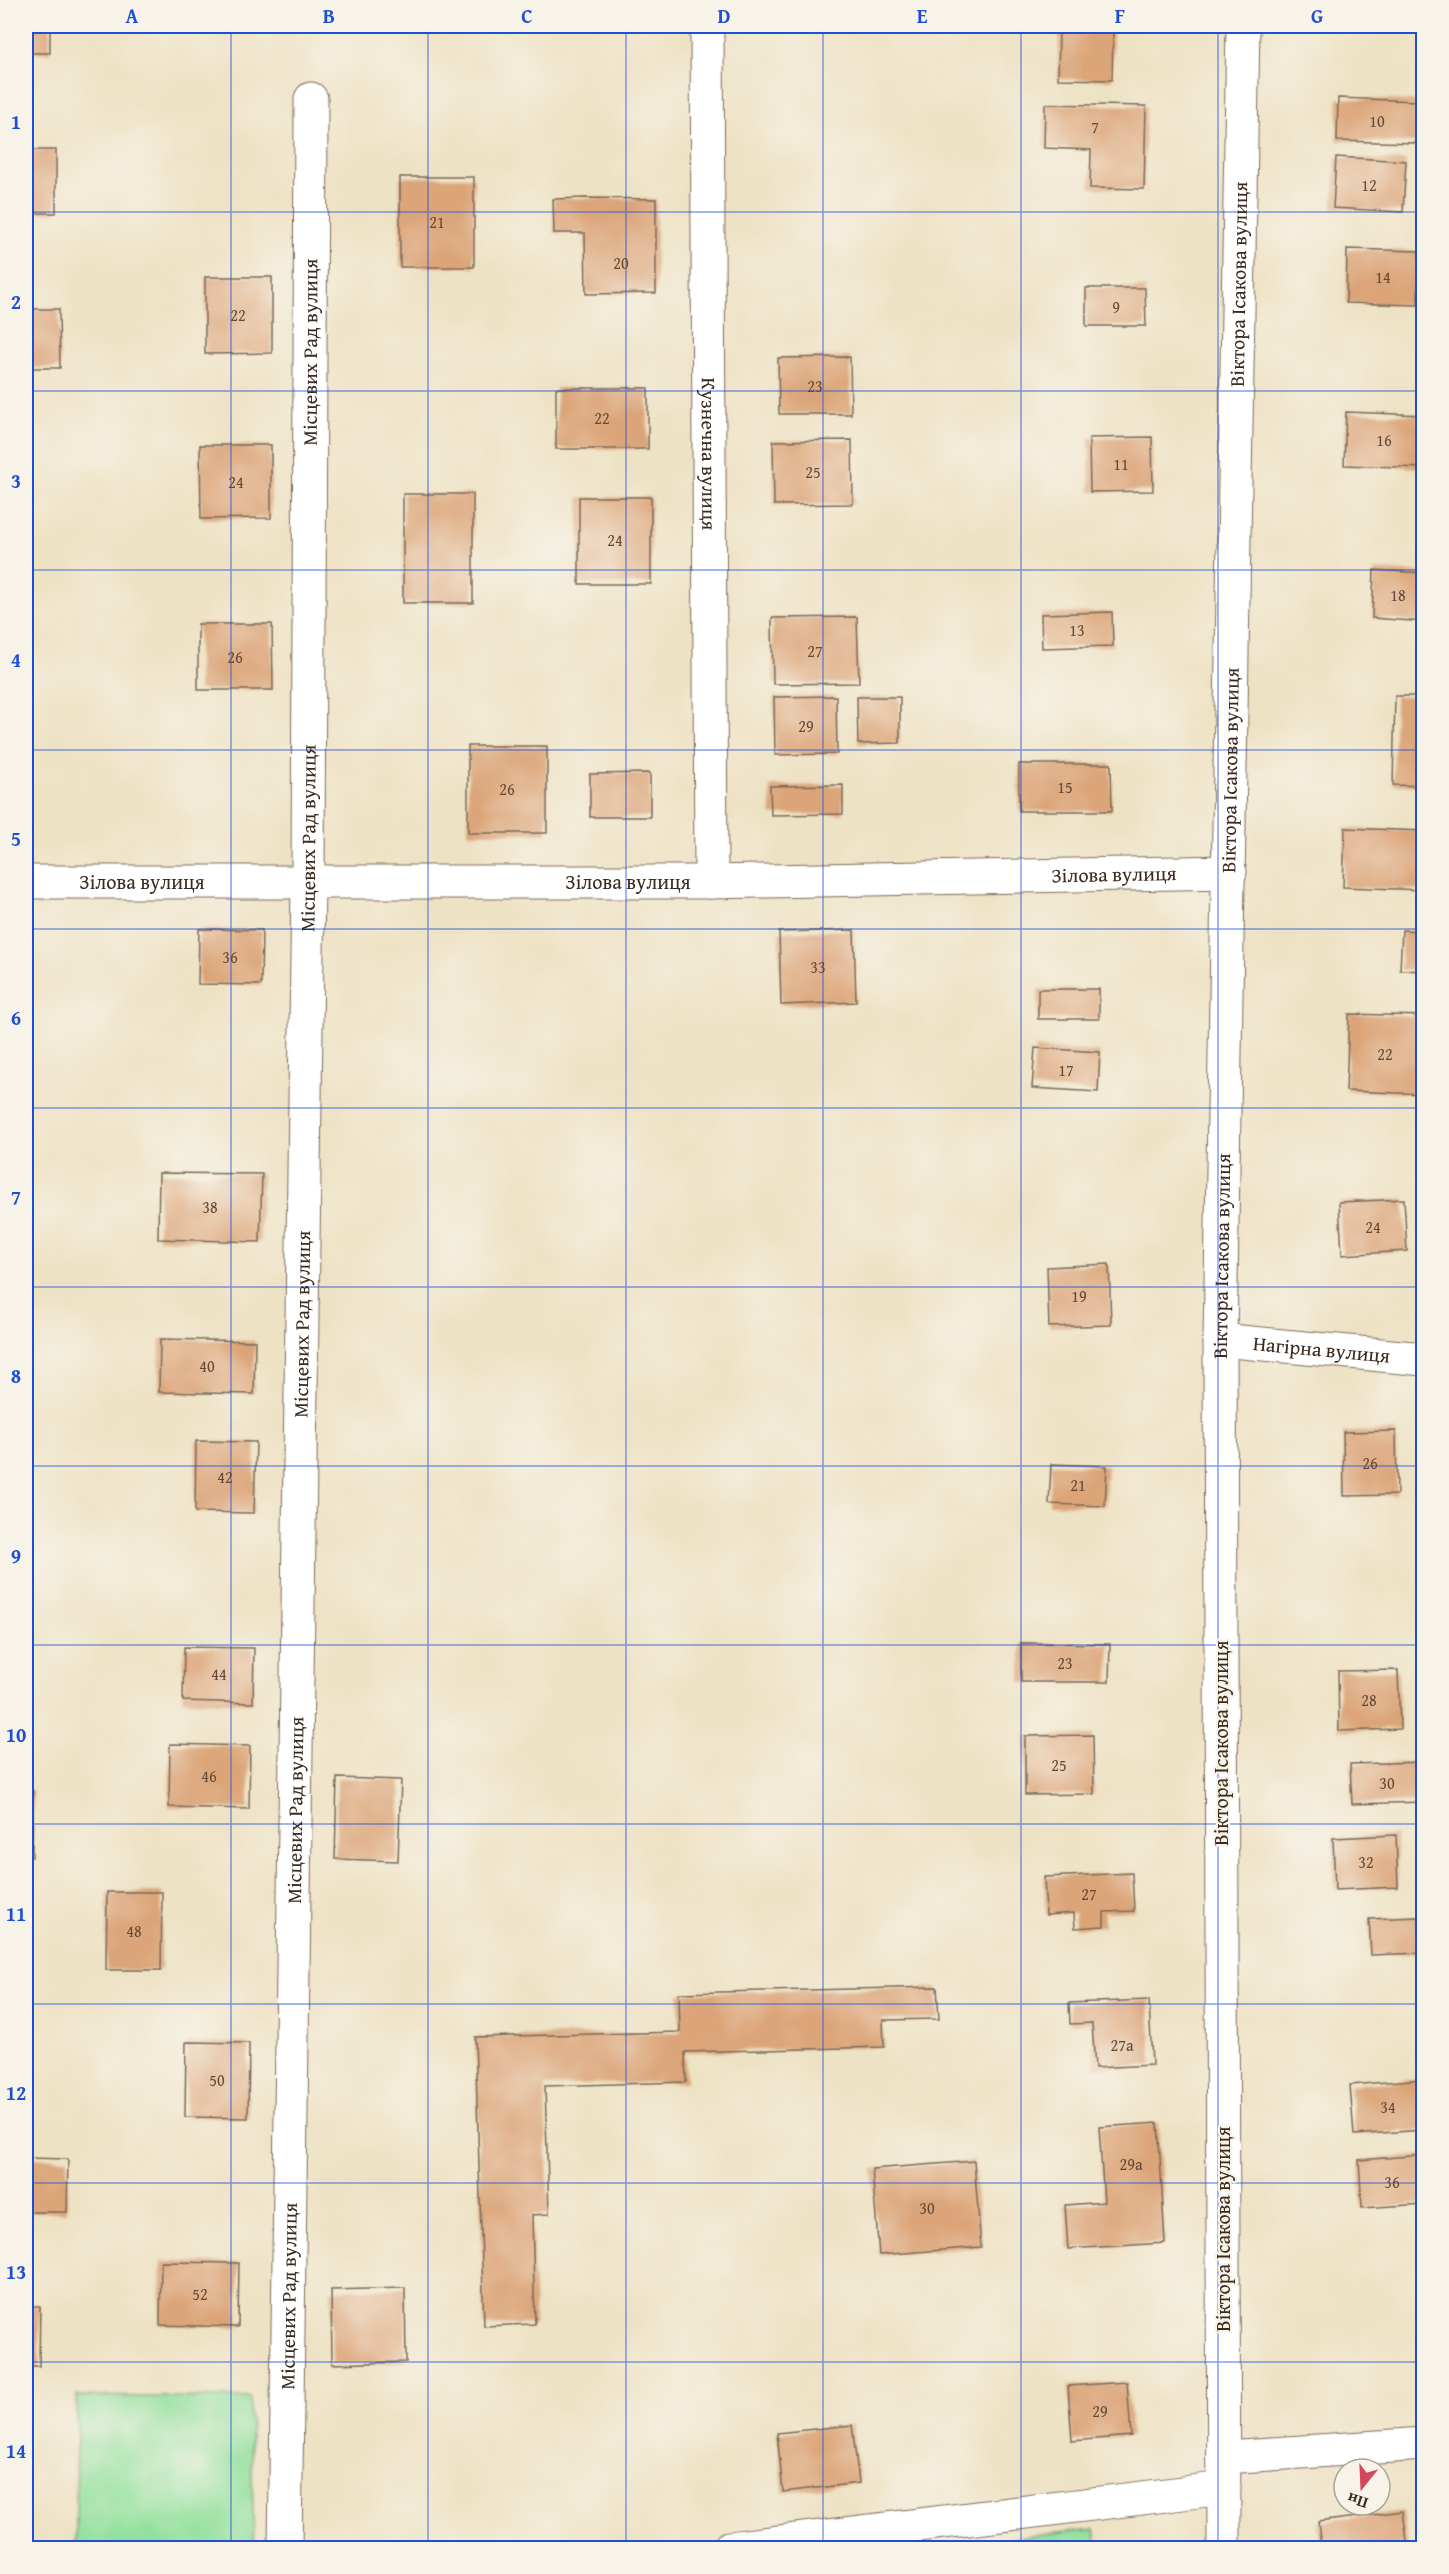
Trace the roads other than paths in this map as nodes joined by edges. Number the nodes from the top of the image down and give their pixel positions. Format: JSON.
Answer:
{"nodes":[{"id":1,"x":707,"y":26,"type":"edge"},
{"id":2,"x":1243,"y":26,"type":"edge"},
{"id":3,"x":311,"y":99,"type":"dead end"},
{"id":4,"x":1230,"y":872,"type":"junction"},
{"id":5,"x":26,"y":882,"type":"edge"},
{"id":6,"x":711,"y":882,"type":"junction"},
{"id":7,"x":308,"y":883,"type":"junction"},
{"id":8,"x":1220,"y":1341,"type":"junction"},
{"id":9,"x":1424,"y":1359,"type":"edge"},
{"id":10,"x":1424,"y":2444,"type":"edge"},
{"id":11,"x":1224,"y":2473,"type":"junction"},
{"id":12,"x":285,"y":2548,"type":"edge"},
{"id":13,"x":729,"y":2548,"type":"edge"},
{"id":14,"x":1224,"y":2548,"type":"edge"}],
"edges":[{"from":1,"to":6,"type":"street","name":"Кузнечна вулиця"},
{"from":2,"to":4,"type":"street","name":"Віктора Ісакова вулиця"},
{"from":3,"to":7,"type":"street","name":"Місцевих Рад вулиця"},
{"from":4,"to":6,"type":"street","name":"Зілова вулиця"},
{"from":4,"to":8,"type":"street","name":"Віктора Ісакова вулиця"},
{"from":5,"to":7,"type":"street","name":"Зілова вулиця"},
{"from":6,"to":7,"type":"street","name":"Зілова вулиця"},
{"from":7,"to":12,"type":"street","name":"Місцевих Рад вулиця"},
{"from":8,"to":9,"type":"street","name":"Нагірна вулиця"},
{"from":8,"to":11,"type":"street","name":"Віктора Ісакова вулиця"},
{"from":10,"to":11,"type":"street"},
{"from":11,"to":13,"type":"street"},
{"from":11,"to":14,"type":"street","name":"Віктора Ісакова вулиця"}]}
